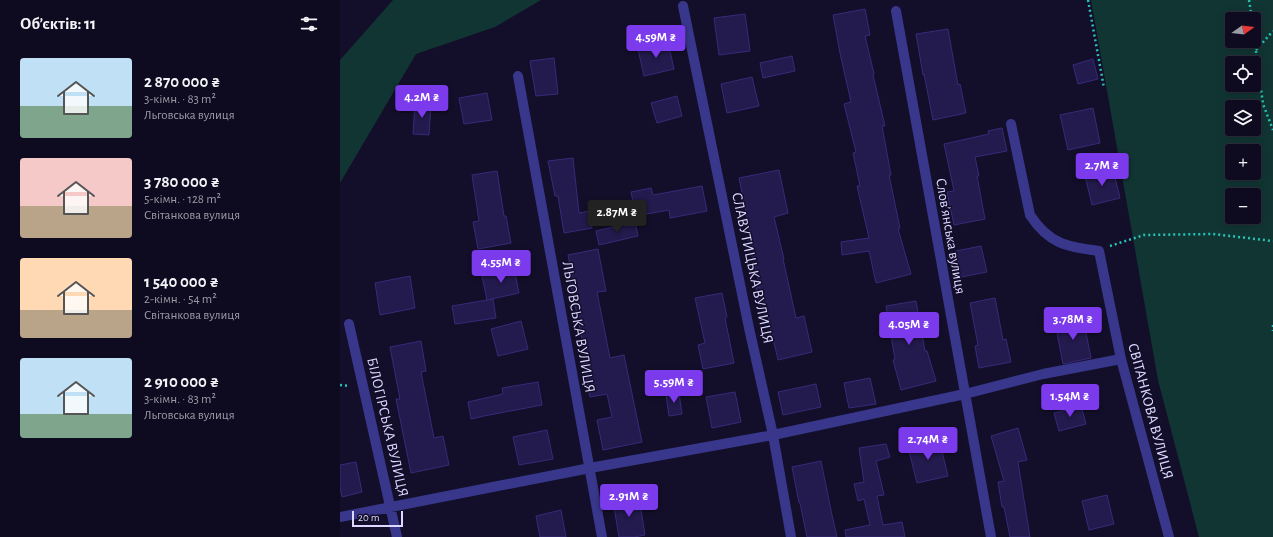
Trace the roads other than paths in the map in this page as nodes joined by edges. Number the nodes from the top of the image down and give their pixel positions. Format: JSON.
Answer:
{"nodes":[{"id":1,"x":683,"y":6,"type":"dead end"},
{"id":2,"x":896,"y":12,"type":"dead end"},
{"id":3,"x":518,"y":76,"type":"dead end"},
{"id":4,"x":1011,"y":124,"type":"dead end"},
{"id":5,"x":349,"y":324,"type":"dead end"},
{"id":6,"x":1121,"y":359,"type":"junction"},
{"id":7,"x":965,"y":394,"type":"junction"},
{"id":8,"x":773,"y":435,"type":"junction"},
{"id":9,"x":590,"y":468,"type":"junction"},
{"id":10,"x":391,"y":507,"type":"junction"},
{"id":11,"x":340,"y":517,"type":"edge"},
{"id":12,"x":397,"y":537,"type":"edge"},
{"id":13,"x":602,"y":537,"type":"edge"},
{"id":14,"x":791,"y":537,"type":"edge"},
{"id":15,"x":991,"y":537,"type":"edge"},
{"id":16,"x":1169,"y":537,"type":"edge"}],
"edges":[{"from":1,"to":8,"type":"street","name":"СЛАВУТИЦЬКА ВУЛИЦЯ"},
{"from":2,"to":7,"type":"street","name":"Словʼянська вулиця"},
{"from":3,"to":9,"type":"street","name":"ЛЬГОВСЬКА ВУЛИЦЯ"},
{"from":4,"to":6,"type":"street","name":"СВІТАНКОВА ВУЛИЦЯ"},
{"from":5,"to":10,"type":"street","name":"БІЛОГІРСЬКА ВУЛИЦЯ"},
{"from":6,"to":7,"type":"street"},
{"from":6,"to":16,"type":"street","name":"СВІТАНКОВА ВУЛИЦЯ"},
{"from":7,"to":8,"type":"street"},
{"from":7,"to":15,"type":"street","name":"Словʼянська вулиця"},
{"from":8,"to":9,"type":"street"},
{"from":8,"to":14,"type":"street","name":"СЛАВУТИЦЬКА ВУЛИЦЯ"},
{"from":9,"to":10,"type":"street"},
{"from":9,"to":13,"type":"street","name":"ЛЬГОВСЬКА ВУЛИЦЯ"},
{"from":10,"to":11,"type":"street"},
{"from":10,"to":12,"type":"street","name":"БІЛОГІРСЬКА ВУЛИЦЯ"}]}
